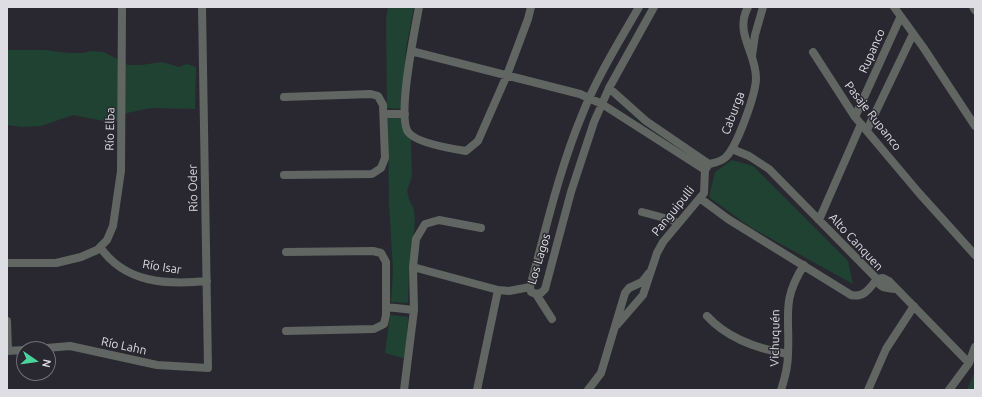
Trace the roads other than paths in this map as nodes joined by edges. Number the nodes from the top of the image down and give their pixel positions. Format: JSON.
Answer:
{"nodes":[{"id":1,"x":122,"y":7,"type":"edge"},
{"id":2,"x":202,"y":7,"type":"edge"},
{"id":3,"x":419,"y":7,"type":"edge"},
{"id":4,"x":531,"y":7,"type":"edge"},
{"id":5,"x":639,"y":7,"type":"edge"},
{"id":6,"x":654,"y":7,"type":"edge"},
{"id":7,"x":748,"y":7,"type":"edge"},
{"id":8,"x":763,"y":7,"type":"edge"},
{"id":9,"x":894,"y":7,"type":"edge"},
{"id":10,"x":973,"y":7,"type":"edge"},
{"id":11,"x":975,"y":10,"type":"edge"},
{"id":12,"x":900,"y":18,"type":"junction"},
{"id":13,"x":913,"y":34,"type":"junction"},
{"id":14,"x":411,"y":51,"type":"junction"},
{"id":15,"x":813,"y":52,"type":"dead end"},
{"id":16,"x":752,"y":57,"type":"junction"},
{"id":17,"x":507,"y":75,"type":"junction"},
{"id":18,"x":609,"y":88,"type":"junction"},
{"id":19,"x":284,"y":97,"type":"dead end"},
{"id":20,"x":590,"y":98,"type":"junction"},
{"id":21,"x":602,"y":104,"type":"junction"},
{"id":22,"x":384,"y":114,"type":"junction"},
{"id":23,"x":405,"y":114,"type":"junction"},
{"id":24,"x":855,"y":117,"type":"junction"},
{"id":25,"x":646,"y":121,"type":"junction"},
{"id":26,"x":975,"y":126,"type":"edge"},
{"id":27,"x":864,"y":127,"type":"junction"},
{"id":28,"x":641,"y":130,"type":"junction"},
{"id":29,"x":732,"y":148,"type":"junction"},
{"id":30,"x":707,"y":167,"type":"junction"},
{"id":31,"x":284,"y":175,"type":"dead end"},
{"id":32,"x":701,"y":199,"type":"junction"},
{"id":33,"x":642,"y":212,"type":"dead end"},
{"id":34,"x":819,"y":220,"type":"junction"},
{"id":35,"x":678,"y":224,"type":"junction"},
{"id":36,"x":481,"y":228,"type":"dead end"},
{"id":37,"x":100,"y":247,"type":"junction"},
{"id":38,"x":286,"y":252,"type":"dead end"},
{"id":39,"x":975,"y":255,"type":"edge"},
{"id":40,"x":7,"y":263,"type":"edge"},
{"id":41,"x":804,"y":265,"type":"junction"},
{"id":42,"x":413,"y":267,"type":"junction"},
{"id":43,"x":650,"y":272,"type":"junction"},
{"id":44,"x":533,"y":275,"type":"junction"},
{"id":45,"x":548,"y":278,"type":"junction"},
{"id":46,"x":877,"y":279,"type":"junction"},
{"id":47,"x":207,"y":281,"type":"junction"},
{"id":48,"x":530,"y":287,"type":"junction"},
{"id":49,"x":498,"y":290,"type":"junction"},
{"id":50,"x":536,"y":294,"type":"junction"},
{"id":51,"x":914,"y":306,"type":"junction"},
{"id":52,"x":386,"y":307,"type":"junction"},
{"id":53,"x":414,"y":310,"type":"junction"},
{"id":54,"x":708,"y":316,"type":"dead end"},
{"id":55,"x":552,"y":319,"type":"dead end"},
{"id":56,"x":7,"y":321,"type":"edge"},
{"id":57,"x":617,"y":325,"type":"junction"},
{"id":58,"x":286,"y":331,"type":"dead end"},
{"id":59,"x":56,"y":347,"type":"edge"},
{"id":60,"x":975,"y":347,"type":"edge"},
{"id":61,"x":8,"y":351,"type":"edge"},
{"id":62,"x":788,"y":354,"type":"junction"},
{"id":63,"x":969,"y":363,"type":"junction"},
{"id":64,"x":208,"y":368,"type":"joint"},
{"id":65,"x":404,"y":390,"type":"edge"},
{"id":66,"x":476,"y":390,"type":"edge"},
{"id":67,"x":588,"y":390,"type":"edge"},
{"id":68,"x":781,"y":390,"type":"edge"},
{"id":69,"x":868,"y":390,"type":"edge"},
{"id":70,"x":949,"y":390,"type":"edge"}],
"edges":[{"from":1,"to":37,"type":"street","name":"Río Elba"},
{"from":2,"to":47,"type":"street","name":"Río Oder"},
{"from":3,"to":14,"type":"street"},
{"from":4,"to":17,"type":"street"},
{"from":5,"to":20,"type":"street","name":"Los Lagos"},
{"from":6,"to":18,"type":"street","name":"Los Lagos"},
{"from":7,"to":16,"type":"street","name":"Caburga"},
{"from":8,"to":16,"type":"street","name":"Caburga"},
{"from":9,"to":12,"type":"street"},
{"from":10,"to":11,"type":"street"},
{"from":12,"to":13,"type":"street"},
{"from":12,"to":24,"type":"street","name":"Rupanco"},
{"from":13,"to":26,"type":"street"},
{"from":13,"to":27,"type":"street"},
{"from":14,"to":17,"type":"street"},
{"from":14,"to":23,"type":"street"},
{"from":15,"to":24,"type":"street","name":"Pasaje Rupanco"},
{"from":16,"to":29,"type":"street","name":"Caburga"},
{"from":17,"to":20,"type":"street"},
{"from":17,"to":23,"type":"street"},
{"from":18,"to":21,"type":"street","name":"Los Lagos"},
{"from":18,"to":25,"type":"street"},
{"from":19,"to":22,"type":"street"},
{"from":20,"to":21,"type":"street"},
{"from":20,"to":44,"type":"street","name":"Los Lagos"},
{"from":21,"to":28,"type":"street"},
{"from":21,"to":45,"type":"street","name":"Los Lagos"},
{"from":22,"to":23,"type":"street"},
{"from":22,"to":31,"type":"street"},
{"from":24,"to":27,"type":"street","name":"Pasaje Rupanco"},
{"from":25,"to":28,"type":"street"},
{"from":25,"to":30,"type":"street"},
{"from":27,"to":34,"type":"street"},
{"from":27,"to":39,"type":"street","name":"Pasaje Rupanco"},
{"from":28,"to":30,"type":"street"},
{"from":29,"to":30,"type":"street","name":"Caburga"},
{"from":29,"to":34,"type":"street","name":"Alto Canquen"},
{"from":30,"to":32,"type":"street","name":"Panguipulli"},
{"from":32,"to":35,"type":"street","name":"Panguipulli"},
{"from":32,"to":41,"type":"street","name":"Alto Canquen"},
{"from":33,"to":35,"type":"street"},
{"from":34,"to":46,"type":"street","name":"Alto Canquen"},
{"from":35,"to":43,"type":"street","name":"Panguipulli"},
{"from":36,"to":42,"type":"street"},
{"from":37,"to":40,"type":"street"},
{"from":37,"to":47,"type":"street","name":"Río Isar"},
{"from":38,"to":52,"type":"street"},
{"from":41,"to":46,"type":"street","name":"Alto Canquen"},
{"from":41,"to":62,"type":"street","name":"Vichuquén"},
{"from":42,"to":49,"type":"street"},
{"from":42,"to":53,"type":"street"},
{"from":43,"to":57,"type":"street","name":"Panguipulli"},
{"from":43,"to":57,"type":"street","name":"Panguipulli"},
{"from":44,"to":45,"type":"street"},
{"from":44,"to":48,"type":"street","name":"Los Lagos"},
{"from":45,"to":50,"type":"street","name":"Los Lagos"},
{"from":46,"to":51,"type":"street"},
{"from":47,"to":64,"type":"street","name":"Río Oder"},
{"from":48,"to":49,"type":"street"},
{"from":48,"to":50,"type":"street","name":"Los Lagos"},
{"from":49,"to":66,"type":"street"},
{"from":50,"to":55,"type":"street"},
{"from":51,"to":63,"type":"street"},
{"from":51,"to":69,"type":"street"},
{"from":52,"to":53,"type":"street"},
{"from":52,"to":58,"type":"street"},
{"from":53,"to":65,"type":"street"},
{"from":54,"to":62,"type":"street"},
{"from":56,"to":61,"type":"street"},
{"from":57,"to":67,"type":"street","name":"Panguipulli"},
{"from":59,"to":64,"type":"street","name":"Río Lahn"},
{"from":60,"to":63,"type":"street"},
{"from":62,"to":68,"type":"street","name":"Vichuquén"},
{"from":63,"to":70,"type":"street"}]}
